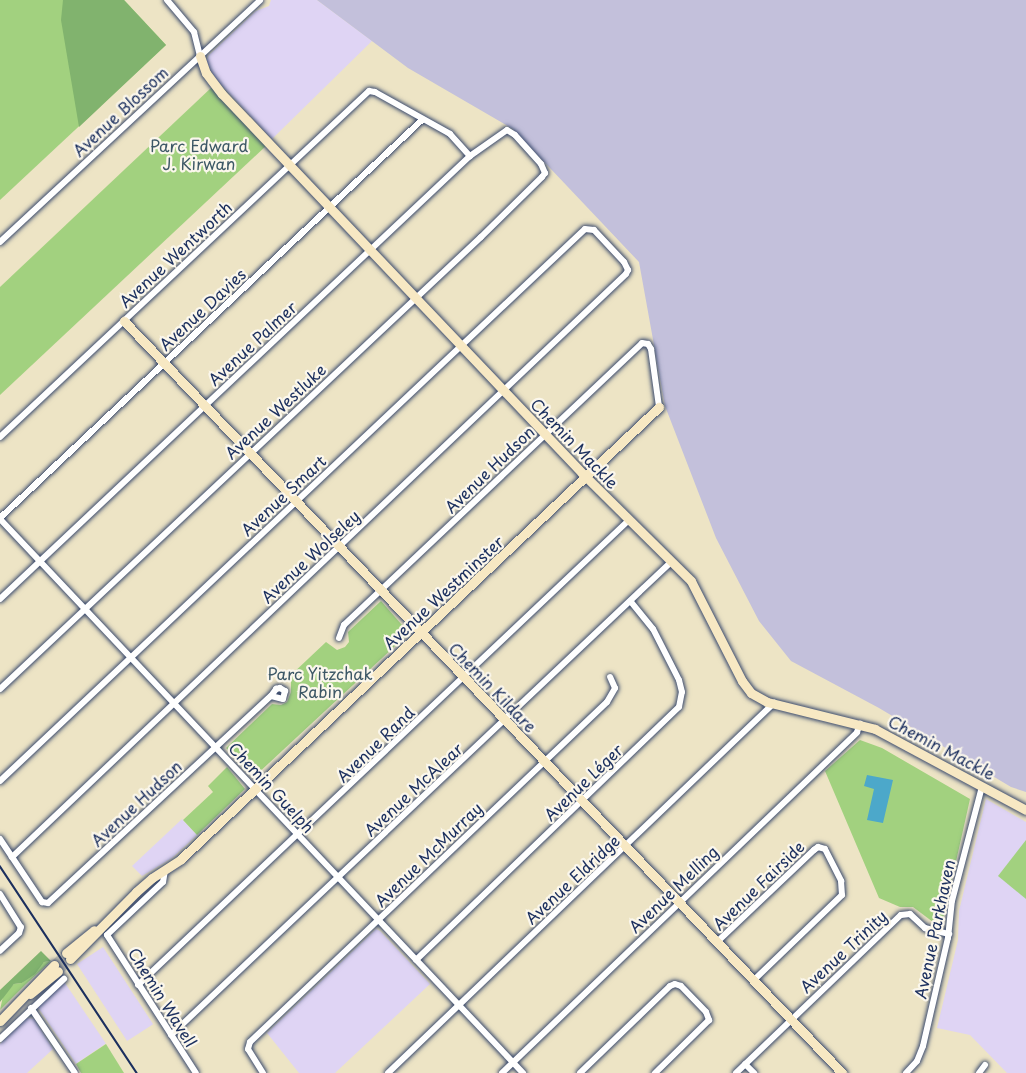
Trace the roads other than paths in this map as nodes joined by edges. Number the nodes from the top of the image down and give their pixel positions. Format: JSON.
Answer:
{"nodes":[{"id":1,"x":167,"y":0,"type":"edge"},
{"id":2,"x":260,"y":0,"type":"edge"},
{"id":3,"x":200,"y":56,"type":"junction"},
{"id":4,"x":423,"y":119,"type":"junction"},
{"id":5,"x":526,"y":148,"type":"joint"},
{"id":6,"x":470,"y":156,"type":"junction"},
{"id":7,"x":289,"y":165,"type":"junction"},
{"id":8,"x":330,"y":208,"type":"junction"},
{"id":9,"x":585,"y":229,"type":"joint"},
{"id":10,"x":0,"y":243,"type":"edge"},
{"id":11,"x":370,"y":250,"type":"junction"},
{"id":12,"x":416,"y":297,"type":"junction"},
{"id":13,"x":124,"y":321,"type":"junction"},
{"id":14,"x":641,"y":344,"type":"joint"},
{"id":15,"x":462,"y":346,"type":"junction"},
{"id":16,"x":165,"y":363,"type":"junction"},
{"id":17,"x":504,"y":391,"type":"junction"},
{"id":18,"x":205,"y":406,"type":"junction"},
{"id":19,"x":659,"y":407,"type":"joint"},
{"id":20,"x":545,"y":434,"type":"junction"},
{"id":21,"x":0,"y":437,"type":"edge"},
{"id":22,"x":250,"y":453,"type":"junction"},
{"id":23,"x":586,"y":477,"type":"junction"},
{"id":24,"x":296,"y":502,"type":"junction"},
{"id":25,"x":0,"y":518,"type":"edge"},
{"id":26,"x":629,"y":520,"type":"junction"},
{"id":27,"x":339,"y":548,"type":"junction"},
{"id":28,"x":40,"y":561,"type":"junction"},
{"id":29,"x":671,"y":562,"type":"junction"},
{"id":30,"x":381,"y":590,"type":"junction"},
{"id":31,"x":0,"y":599,"type":"edge"},
{"id":32,"x":630,"y":601,"type":"junction"},
{"id":33,"x":85,"y":609,"type":"junction"},
{"id":34,"x":422,"y":633,"type":"junction"},
{"id":35,"x":339,"y":638,"type":"dead end"},
{"id":36,"x":131,"y":658,"type":"junction"},
{"id":37,"x":610,"y":677,"type":"dead end"},
{"id":38,"x":464,"y":678,"type":"junction"},
{"id":39,"x":0,"y":689,"type":"edge"},
{"id":40,"x":271,"y":696,"type":"dead end"},
{"id":41,"x":774,"y":703,"type":"junction"},
{"id":42,"x":174,"y":704,"type":"junction"},
{"id":43,"x":505,"y":720,"type":"junction"},
{"id":44,"x":860,"y":723,"type":"junction"},
{"id":45,"x":216,"y":747,"type":"junction"},
{"id":46,"x":544,"y":762,"type":"junction"},
{"id":47,"x":0,"y":781,"type":"edge"},
{"id":48,"x":982,"y":787,"type":"junction"},
{"id":49,"x":256,"y":790,"type":"junction"},
{"id":50,"x":582,"y":802,"type":"junction"},
{"id":51,"x":1026,"y":810,"type":"edge"},
{"id":52,"x":299,"y":835,"type":"junction"},
{"id":53,"x":0,"y":839,"type":"edge"},
{"id":54,"x":626,"y":847,"type":"junction"},
{"id":55,"x":12,"y":857,"type":"junction"},
{"id":56,"x":165,"y":870,"type":"junction"},
{"id":57,"x":339,"y":878,"type":"junction"},
{"id":58,"x":0,"y":894,"type":"edge"},
{"id":59,"x":679,"y":902,"type":"junction"},
{"id":60,"x":378,"y":920,"type":"junction"},
{"id":61,"x":949,"y":934,"type":"junction"},
{"id":62,"x":108,"y":935,"type":"joint"},
{"id":63,"x":717,"y":942,"type":"junction"},
{"id":64,"x":0,"y":951,"type":"edge"},
{"id":65,"x":68,"y":956,"type":"tunnel mouth"},
{"id":66,"x":416,"y":960,"type":"junction"},
{"id":67,"x":58,"y":972,"type":"joint"},
{"id":68,"x":753,"y":981,"type":"junction"},
{"id":69,"x":138,"y":986,"type":"junction"},
{"id":70,"x":459,"y":1005,"type":"junction"},
{"id":71,"x":31,"y":1008,"type":"junction"},
{"id":72,"x":791,"y":1020,"type":"junction"},
{"id":73,"x":0,"y":1021,"type":"edge"},
{"id":74,"x":171,"y":1035,"type":"junction"},
{"id":75,"x":0,"y":1039,"type":"edge"},
{"id":76,"x":513,"y":1062,"type":"junction"},
{"id":77,"x":745,"y":1064,"type":"junction"},
{"id":78,"x":985,"y":1065,"type":"dead end"},
{"id":79,"x":75,"y":1073,"type":"edge"},
{"id":80,"x":196,"y":1073,"type":"edge"},
{"id":81,"x":263,"y":1073,"type":"edge"},
{"id":82,"x":388,"y":1073,"type":"edge"},
{"id":83,"x":502,"y":1073,"type":"edge"},
{"id":84,"x":523,"y":1073,"type":"edge"},
{"id":85,"x":580,"y":1073,"type":"edge"},
{"id":86,"x":655,"y":1073,"type":"edge"},
{"id":87,"x":736,"y":1073,"type":"edge"},
{"id":88,"x":754,"y":1073,"type":"edge"},
{"id":89,"x":842,"y":1073,"type":"edge"},
{"id":90,"x":906,"y":1073,"type":"edge"},
{"id":91,"x":979,"y":1073,"type":"edge"}],
"edges":[{"from":1,"to":3,"type":"street","name":"Chemin Mackle"},
{"from":2,"to":3,"type":"street","name":"Avenue Blossom"},
{"from":3,"to":7,"type":"street","name":"Chemin Mackle"},
{"from":3,"to":10,"type":"street","name":"Avenue Blossom"},
{"from":4,"to":6,"type":"street"},
{"from":4,"to":7,"type":"street","name":"Avenue Wentworth"},
{"from":4,"to":8,"type":"street","name":"Avenue Davies"},
{"from":5,"to":6,"type":"street","name":"Avenue Palmer"},
{"from":5,"to":12,"type":"street","name":"Avenue Westluke"},
{"from":6,"to":11,"type":"street","name":"Avenue Palmer"},
{"from":7,"to":8,"type":"street","name":"Chemin Mackle"},
{"from":7,"to":13,"type":"street","name":"Avenue Wentworth"},
{"from":8,"to":11,"type":"street","name":"Chemin Mackle"},
{"from":8,"to":16,"type":"street","name":"Avenue Davies"},
{"from":9,"to":15,"type":"street","name":"Avenue Smart"},
{"from":9,"to":17,"type":"street","name":"Avenue Wolseley"},
{"from":11,"to":12,"type":"street","name":"Chemin Mackle"},
{"from":11,"to":18,"type":"street","name":"Avenue Palmer"},
{"from":12,"to":15,"type":"street","name":"Chemin Mackle"},
{"from":12,"to":22,"type":"street","name":"Avenue Westluke"},
{"from":13,"to":16,"type":"street","name":"Chemin Kildare"},
{"from":13,"to":21,"type":"street","name":"Avenue Wentworth"},
{"from":14,"to":19,"type":"street","name":"Avenue Westminster"},
{"from":14,"to":20,"type":"street","name":"Avenue Hudson"},
{"from":15,"to":17,"type":"street","name":"Chemin Mackle"},
{"from":15,"to":24,"type":"street","name":"Avenue Smart"},
{"from":16,"to":18,"type":"street","name":"Chemin Kildare"},
{"from":16,"to":25,"type":"street","name":"Avenue Davies"},
{"from":17,"to":20,"type":"street","name":"Chemin Mackle"},
{"from":17,"to":27,"type":"street","name":"Avenue Wolseley"},
{"from":18,"to":22,"type":"street","name":"Chemin Kildare"},
{"from":18,"to":28,"type":"street","name":"Avenue Palmer"},
{"from":19,"to":23,"type":"street","name":"Avenue Westminster"},
{"from":20,"to":23,"type":"street","name":"Chemin Mackle"},
{"from":20,"to":30,"type":"street","name":"Avenue Hudson"},
{"from":22,"to":24,"type":"street","name":"Chemin Kildare"},
{"from":22,"to":33,"type":"street","name":"Avenue Westluke"},
{"from":23,"to":26,"type":"street","name":"Chemin Mackle"},
{"from":23,"to":34,"type":"street","name":"Avenue Westminster"},
{"from":24,"to":27,"type":"street","name":"Chemin Kildare"},
{"from":24,"to":36,"type":"street","name":"Avenue Smart"},
{"from":25,"to":28,"type":"street","name":"Chemin Guelph"},
{"from":26,"to":29,"type":"street","name":"Chemin Mackle"},
{"from":26,"to":38,"type":"street","name":"Avenue Rand"},
{"from":27,"to":30,"type":"street","name":"Chemin Kildare"},
{"from":27,"to":42,"type":"street","name":"Avenue Wolseley"},
{"from":28,"to":31,"type":"street","name":"Avenue Palmer"},
{"from":28,"to":33,"type":"street","name":"Chemin Guelph"},
{"from":29,"to":32,"type":"street","name":"Avenue McAlear"},
{"from":29,"to":41,"type":"street","name":"Chemin Mackle"},
{"from":30,"to":34,"type":"street","name":"Chemin Kildare"},
{"from":30,"to":35,"type":"street","name":"Avenue Hudson"},
{"from":32,"to":43,"type":"street","name":"Avenue McAlear"},
{"from":32,"to":50,"type":"street","name":"Avenue Léger"},
{"from":33,"to":36,"type":"street","name":"Chemin Guelph"},
{"from":33,"to":39,"type":"street","name":"Avenue Westluke"},
{"from":34,"to":38,"type":"street","name":"Chemin Kildare"},
{"from":34,"to":49,"type":"street","name":"Avenue Westminster"},
{"from":36,"to":42,"type":"street","name":"Chemin Guelph"},
{"from":36,"to":47,"type":"street","name":"Avenue Smart"},
{"from":37,"to":46,"type":"street","name":"Avenue McMurray"},
{"from":38,"to":43,"type":"street","name":"Chemin Kildare"},
{"from":38,"to":52,"type":"street","name":"Avenue Rand"},
{"from":40,"to":45,"type":"street","name":"Avenue Hudson"},
{"from":41,"to":44,"type":"street","name":"Chemin Mackle"},
{"from":41,"to":54,"type":"street","name":"Avenue Eldridge"},
{"from":42,"to":45,"type":"street","name":"Chemin Guelph"},
{"from":42,"to":55,"type":"street","name":"Avenue Wolseley"},
{"from":43,"to":46,"type":"street","name":"Chemin Kildare"},
{"from":43,"to":57,"type":"street","name":"Avenue McAlear"},
{"from":44,"to":48,"type":"street","name":"Chemin Mackle"},
{"from":44,"to":59,"type":"street","name":"Avenue Melling"},
{"from":45,"to":49,"type":"street","name":"Chemin Guelph"},
{"from":45,"to":55,"type":"street","name":"Avenue Hudson"},
{"from":46,"to":50,"type":"street","name":"Chemin Kildare"},
{"from":46,"to":60,"type":"street","name":"Avenue McMurray"},
{"from":48,"to":51,"type":"street","name":"Chemin Mackle"},
{"from":48,"to":61,"type":"street","name":"Avenue Parkhaven"},
{"from":49,"to":52,"type":"street","name":"Chemin Guelph"},
{"from":49,"to":56,"type":"street","name":"Avenue Westminster"},
{"from":50,"to":54,"type":"street","name":"Chemin Kildare"},
{"from":50,"to":66,"type":"street","name":"Avenue Léger"},
{"from":52,"to":57,"type":"street","name":"Chemin Guelph"},
{"from":52,"to":69,"type":"street","name":"Avenue Rand"},
{"from":53,"to":55,"type":"street"},
{"from":54,"to":59,"type":"street","name":"Chemin Kildare"},
{"from":54,"to":70,"type":"street","name":"Avenue Eldridge"},
{"from":56,"to":62,"type":"street","name":"Avenue Westminster"},
{"from":56,"to":65,"type":"street","name":"Avenue Westminster"},
{"from":57,"to":60,"type":"street","name":"Chemin Guelph"},
{"from":57,"to":74,"type":"street","name":"Avenue McAlear"},
{"from":58,"to":64,"type":"street"},
{"from":59,"to":63,"type":"street","name":"Chemin Kildare"},
{"from":59,"to":76,"type":"street","name":"Avenue Melling"},
{"from":60,"to":66,"type":"street","name":"Chemin Guelph"},
{"from":60,"to":81,"type":"street","name":"Avenue McMurray"},
{"from":61,"to":72,"type":"street","name":"Avenue Trinity"},
{"from":61,"to":90,"type":"street","name":"Avenue Parkhaven"},
{"from":62,"to":69,"type":"street","name":"Chemin Wavell"},
{"from":63,"to":68,"type":"street","name":"Chemin Kildare"},
{"from":63,"to":68,"type":"street","name":"Avenue Fairside"},
{"from":66,"to":70,"type":"street","name":"Chemin Guelph"},
{"from":67,"to":71,"type":"street"},
{"from":67,"to":73,"type":"street"},
{"from":68,"to":72,"type":"street","name":"Chemin Kildare"},
{"from":69,"to":74,"type":"street","name":"Chemin Wavell"},
{"from":70,"to":76,"type":"street","name":"Chemin Guelph"},
{"from":70,"to":82,"type":"street","name":"Avenue Eldridge"},
{"from":71,"to":75,"type":"street"},
{"from":71,"to":79,"type":"street"},
{"from":72,"to":77,"type":"street","name":"Avenue Trinity"},
{"from":72,"to":89,"type":"street","name":"Chemin Kildare"},
{"from":74,"to":80,"type":"street","name":"Chemin Wavell"},
{"from":76,"to":83,"type":"street","name":"Avenue Melling"},
{"from":76,"to":84,"type":"street","name":"Chemin Guelph"},
{"from":77,"to":87,"type":"street","name":"Avenue Trinity"},
{"from":77,"to":88,"type":"street"},
{"from":78,"to":91,"type":"street"},
{"from":85,"to":86,"type":"street"}]}
